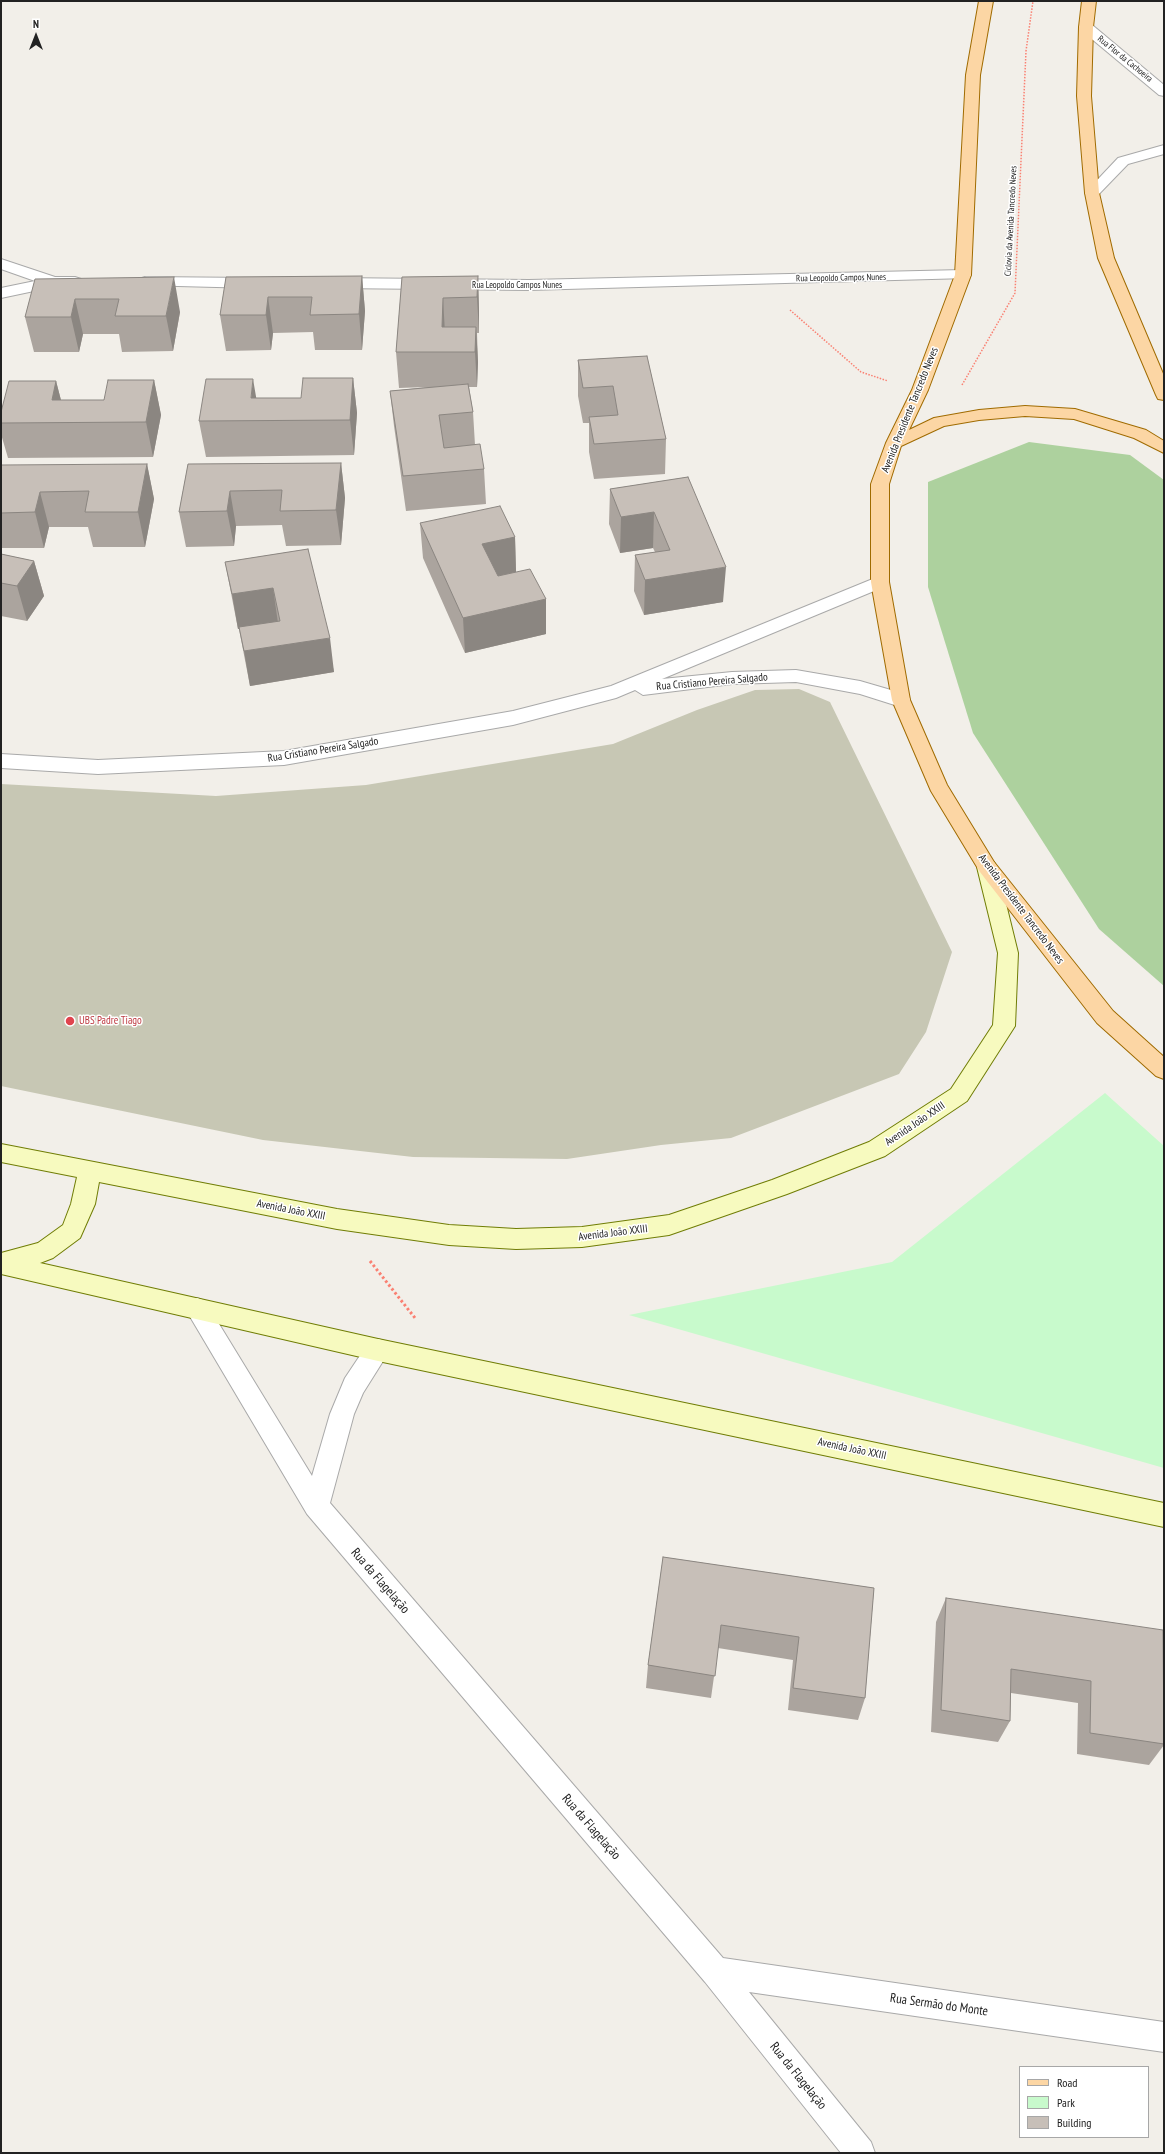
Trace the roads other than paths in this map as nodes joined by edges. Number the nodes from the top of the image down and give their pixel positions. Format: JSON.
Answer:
{"nodes":[{"id":1,"x":986,"y":1,"type":"edge"},
{"id":2,"x":1089,"y":1,"type":"edge"},
{"id":3,"x":1086,"y":27,"type":"junction"},
{"id":4,"x":1164,"y":92,"type":"edge"},
{"id":5,"x":1164,"y":149,"type":"edge"},
{"id":6,"x":1092,"y":193,"type":"junction"},
{"id":7,"x":1,"y":264,"type":"edge"},
{"id":8,"x":963,"y":275,"type":"junction"},
{"id":9,"x":53,"y":282,"type":"junction"},
{"id":10,"x":93,"y":282,"type":"edge"},
{"id":11,"x":133,"y":282,"type":"edge"},
{"id":12,"x":268,"y":283,"type":"edge"},
{"id":13,"x":315,"y":283,"type":"edge"},
{"id":14,"x":1,"y":293,"type":"edge"},
{"id":15,"x":1164,"y":395,"type":"edge"},
{"id":16,"x":894,"y":443,"type":"junction"},
{"id":17,"x":1164,"y":448,"type":"edge"},
{"id":18,"x":880,"y":582,"type":"junction"},
{"id":19,"x":616,"y":691,"type":"junction"},
{"id":20,"x":901,"y":700,"type":"junction"},
{"id":21,"x":1,"y":761,"type":"edge"},
{"id":22,"x":987,"y":867,"type":"junction"},
{"id":23,"x":1164,"y":1070,"type":"edge"},
{"id":24,"x":1,"y":1153,"type":"edge"},
{"id":25,"x":90,"y":1171,"type":"junction"},
{"id":26,"x":1,"y":1264,"type":"edge"},
{"id":27,"x":197,"y":1308,"type":"junction"},
{"id":28,"x":378,"y":1350,"type":"junction"},
{"id":29,"x":316,"y":1506,"type":"junction"},
{"id":30,"x":1164,"y":1515,"type":"edge"},
{"id":31,"x":715,"y":1972,"type":"junction"},
{"id":32,"x":1164,"y":2037,"type":"edge"},
{"id":33,"x":860,"y":2153,"type":"edge"}],
"edges":[{"from":1,"to":8,"type":"main road","name":"Avenida Presidente Tancredo Neves"},
{"from":2,"to":3,"type":"main road"},
{"from":3,"to":4,"type":"street","name":"Rua Flor da Cachoeira"},
{"from":3,"to":6,"type":"main road"},
{"from":5,"to":6,"type":"street"},
{"from":6,"to":15,"type":"main road"},
{"from":7,"to":9,"type":"street"},
{"from":8,"to":13,"type":"street","name":"Rua Leopoldo Campos Nunes"},
{"from":8,"to":16,"type":"main road","name":"Avenida Presidente Tancredo Neves"},
{"from":9,"to":10,"type":"street"},
{"from":9,"to":14,"type":"street"},
{"from":11,"to":12,"type":"street"},
{"from":16,"to":17,"type":"main road"},
{"from":16,"to":18,"type":"main road","name":"Avenida Presidente Tancredo Neves"},
{"from":18,"to":19,"type":"street","name":"Rua Cristiano Pereira Salgado"},
{"from":18,"to":20,"type":"main road","name":"Avenida Presidente Tancredo Neves"},
{"from":19,"to":20,"type":"street","name":"Rua Cristiano Pereira Salgado"},
{"from":19,"to":21,"type":"street","name":"Rua Cristiano Pereira Salgado"},
{"from":20,"to":22,"type":"main road","name":"Avenida Presidente Tancredo Neves"},
{"from":22,"to":23,"type":"main road","name":"Avenida Presidente Tancredo Neves"},
{"from":22,"to":25,"type":"main road","name":"Avenida João XXIII"},
{"from":24,"to":25,"type":"main road","name":"Avenida João XXIII"},
{"from":25,"to":26,"type":"main road"},
{"from":26,"to":27,"type":"main road","name":"Avenida João XXIII"},
{"from":27,"to":28,"type":"main road","name":"Avenida João XXIII"},
{"from":27,"to":29,"type":"street","name":"Rua da Flagelação"},
{"from":28,"to":29,"type":"street"},
{"from":28,"to":30,"type":"main road","name":"Avenida João XXIII"},
{"from":29,"to":31,"type":"street","name":"Rua da Flagelação"},
{"from":31,"to":32,"type":"street","name":"Rua Sermão do Monte"},
{"from":31,"to":33,"type":"street","name":"Rua da Flagelação"}]}
